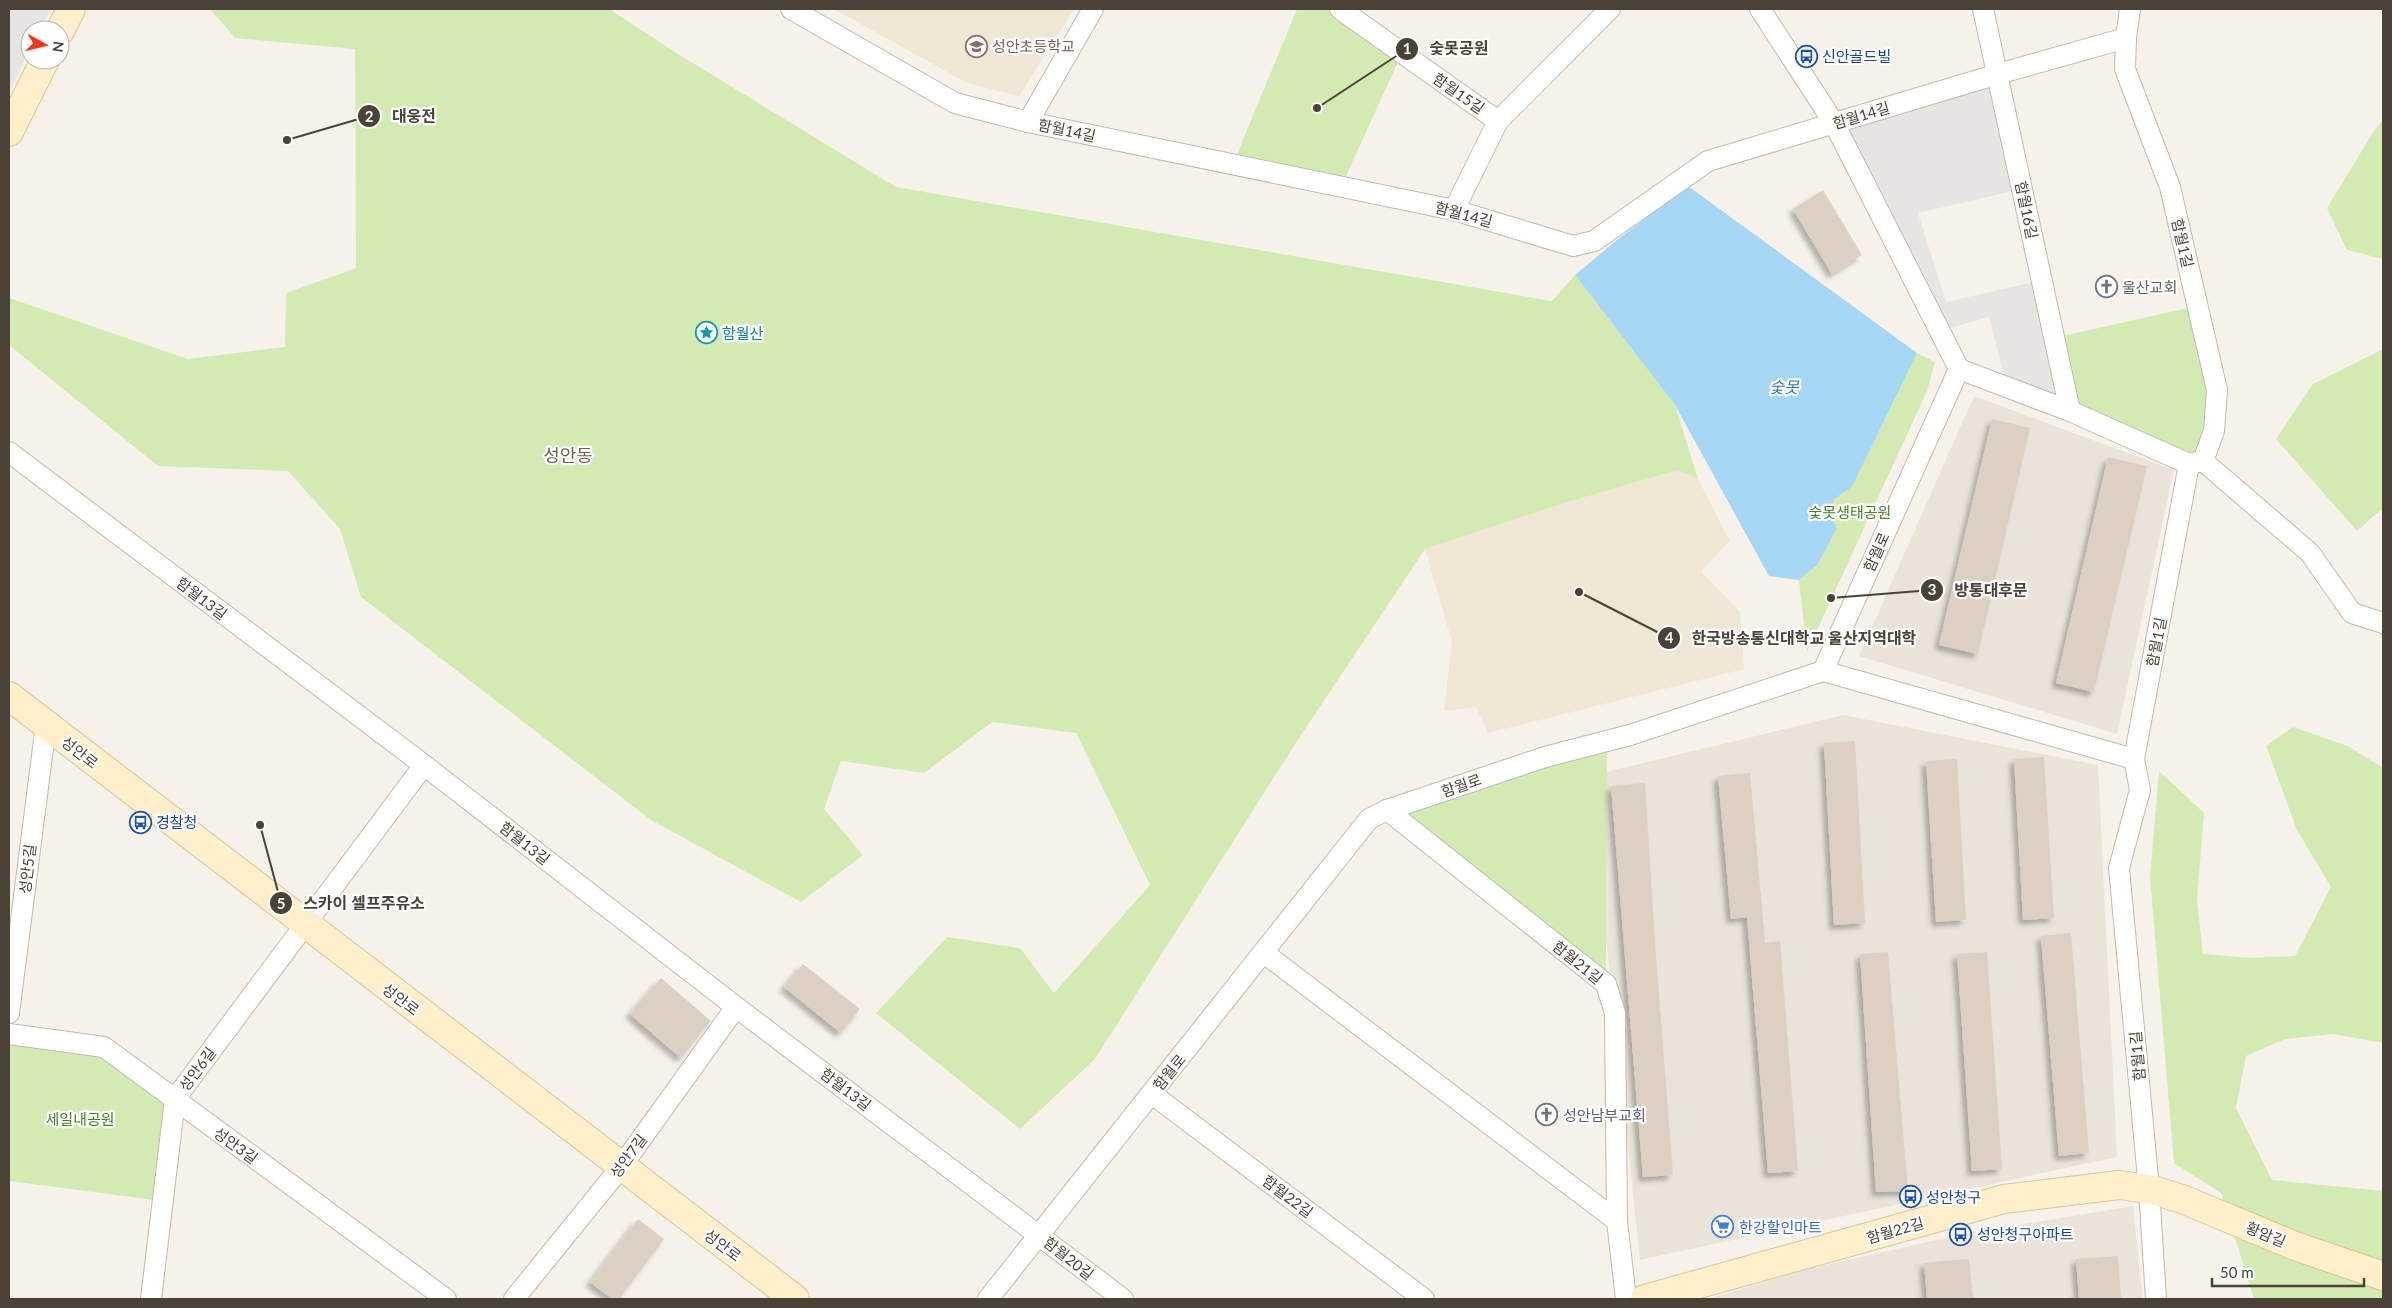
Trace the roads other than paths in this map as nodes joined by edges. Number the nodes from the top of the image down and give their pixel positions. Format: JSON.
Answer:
{"nodes":[{"id":1,"x":791,"y":9,"type":"edge"},
{"id":2,"x":1093,"y":9,"type":"edge"},
{"id":3,"x":1340,"y":9,"type":"edge"},
{"id":4,"x":1760,"y":9,"type":"edge"},
{"id":5,"x":1983,"y":9,"type":"edge"},
{"id":6,"x":2130,"y":9,"type":"edge"},
{"id":7,"x":1605,"y":10,"type":"edge"},
{"id":8,"x":2126,"y":38,"type":"junction"},
{"id":9,"x":40,"y":70,"type":"edge"},
{"id":10,"x":1998,"y":74,"type":"junction"},
{"id":11,"x":1498,"y":121,"type":"junction"},
{"id":12,"x":1028,"y":122,"type":"junction"},
{"id":13,"x":1834,"y":123,"type":"junction"},
{"id":14,"x":9,"y":132,"type":"edge"},
{"id":15,"x":1454,"y":210,"type":"junction"},
{"id":16,"x":1959,"y":369,"type":"junction"},
{"id":17,"x":2070,"y":411,"type":"junction"},
{"id":18,"x":9,"y":452,"type":"edge"},
{"id":19,"x":2196,"y":462,"type":"junction"},
{"id":20,"x":2383,"y":623,"type":"edge"},
{"id":21,"x":1823,"y":671,"type":"junction"},
{"id":22,"x":9,"y":696,"type":"edge"},
{"id":23,"x":46,"y":726,"type":"junction"},
{"id":24,"x":2134,"y":759,"type":"junction"},
{"id":25,"x":424,"y":765,"type":"junction"},
{"id":26,"x":1387,"y":810,"type":"junction"},
{"id":27,"x":305,"y":925,"type":"junction"},
{"id":28,"x":1264,"y":953,"type":"junction"},
{"id":29,"x":736,"y":1007,"type":"junction"},
{"id":30,"x":9,"y":1013,"type":"edge"},
{"id":31,"x":9,"y":1034,"type":"edge"},
{"id":32,"x":1152,"y":1094,"type":"junction"},
{"id":33,"x":175,"y":1100,"type":"junction"},
{"id":34,"x":621,"y":1167,"type":"junction"},
{"id":35,"x":2149,"y":1189,"type":"junction"},
{"id":36,"x":1617,"y":1220,"type":"junction"},
{"id":37,"x":1040,"y":1234,"type":"junction"},
{"id":38,"x":2383,"y":1276,"type":"edge"},
{"id":39,"x":151,"y":1299,"type":"edge"},
{"id":40,"x":446,"y":1299,"type":"edge"},
{"id":41,"x":514,"y":1299,"type":"edge"},
{"id":42,"x":795,"y":1299,"type":"edge"},
{"id":43,"x":988,"y":1299,"type":"edge"},
{"id":44,"x":1123,"y":1299,"type":"edge"},
{"id":45,"x":1424,"y":1299,"type":"edge"},
{"id":46,"x":1626,"y":1299,"type":"edge"},
{"id":47,"x":1645,"y":1299,"type":"edge"},
{"id":48,"x":2156,"y":1299,"type":"edge"}],
"edges":[{"from":1,"to":12,"type":"street","name":"함월14길"},
{"from":2,"to":12,"type":"street"},
{"from":3,"to":11,"type":"street","name":"함월15길"},
{"from":4,"to":13,"type":"street"},
{"from":5,"to":10,"type":"street","name":"함월16길"},
{"from":6,"to":8,"type":"street","name":"함월1길"},
{"from":7,"to":11,"type":"street","name":"함월15길"},
{"from":8,"to":10,"type":"street","name":"함월14길"},
{"from":8,"to":19,"type":"street","name":"함월1길"},
{"from":9,"to":14,"type":"street"},
{"from":10,"to":13,"type":"street","name":"함월14길"},
{"from":10,"to":17,"type":"street","name":"함월16길"},
{"from":11,"to":15,"type":"street"},
{"from":12,"to":15,"type":"street","name":"함월14길"},
{"from":13,"to":15,"type":"street","name":"함월14길"},
{"from":13,"to":16,"type":"street"},
{"from":16,"to":17,"type":"street"},
{"from":16,"to":21,"type":"street","name":"함월로"},
{"from":17,"to":19,"type":"street"},
{"from":18,"to":25,"type":"street","name":"함월13길"},
{"from":19,"to":20,"type":"street"},
{"from":19,"to":24,"type":"street","name":"함월1길"},
{"from":21,"to":24,"type":"street"},
{"from":21,"to":26,"type":"street","name":"함월로"},
{"from":22,"to":23,"type":"street","name":"성안로"},
{"from":23,"to":27,"type":"street","name":"성안로"},
{"from":23,"to":30,"type":"street","name":"성안5길"},
{"from":24,"to":35,"type":"street","name":"함월1길"},
{"from":25,"to":27,"type":"street","name":"성안6길"},
{"from":25,"to":29,"type":"street","name":"함월13길"},
{"from":26,"to":28,"type":"street","name":"함월로"},
{"from":26,"to":36,"type":"street","name":"함월21길"},
{"from":27,"to":33,"type":"street","name":"성안6길"},
{"from":27,"to":34,"type":"street","name":"성안로"},
{"from":28,"to":32,"type":"street","name":"함월로"},
{"from":28,"to":36,"type":"street"},
{"from":29,"to":34,"type":"street","name":"성안7길"},
{"from":29,"to":37,"type":"street","name":"함월13길"},
{"from":31,"to":33,"type":"street","name":"성안3길"},
{"from":32,"to":37,"type":"street","name":"함월로"},
{"from":32,"to":45,"type":"street","name":"함월22길"},
{"from":33,"to":39,"type":"street","name":"성안6길"},
{"from":33,"to":40,"type":"street","name":"성안3길"},
{"from":34,"to":41,"type":"street","name":"성안7길"},
{"from":34,"to":42,"type":"street","name":"성안로"},
{"from":35,"to":38,"type":"street","name":"황암길"},
{"from":35,"to":47,"type":"street","name":"함월22길"},
{"from":35,"to":48,"type":"street","name":"함월1길"},
{"from":36,"to":46,"type":"street","name":"함월21길"},
{"from":37,"to":43,"type":"street","name":"함월로"},
{"from":37,"to":44,"type":"street","name":"함월20길"}]}
